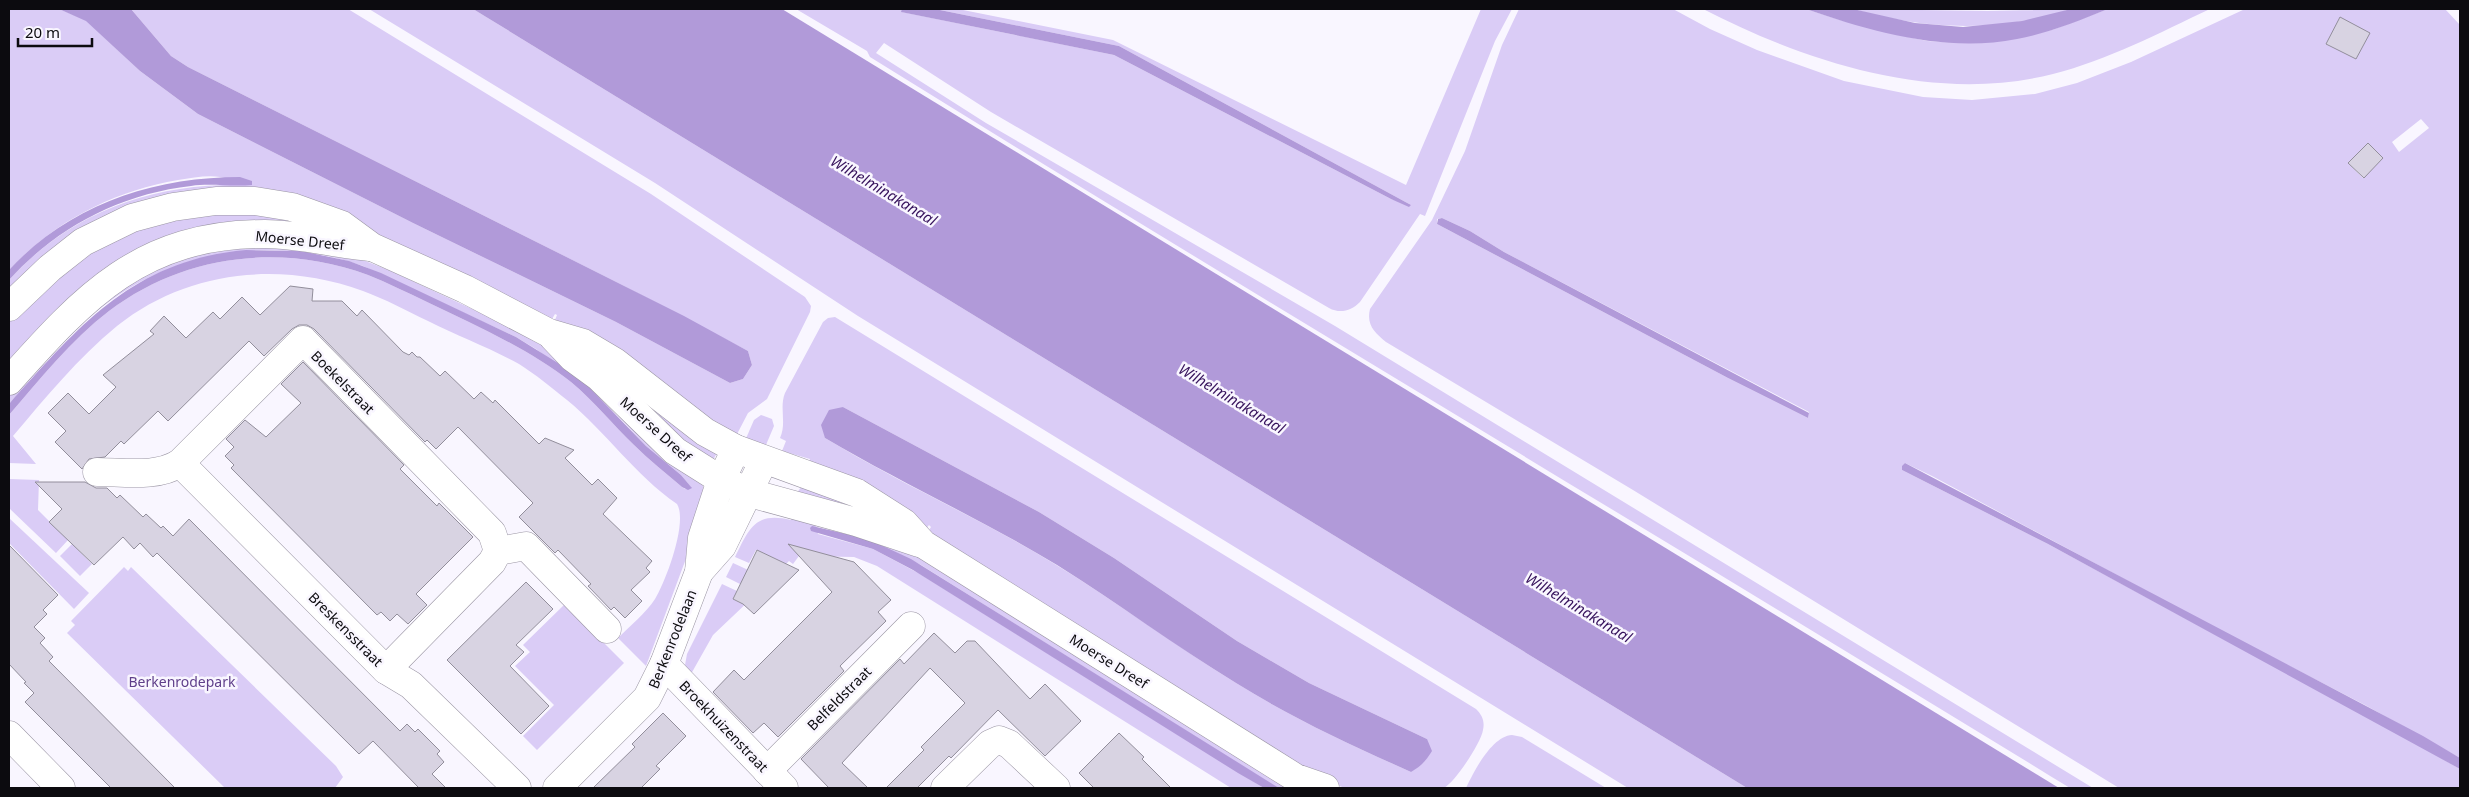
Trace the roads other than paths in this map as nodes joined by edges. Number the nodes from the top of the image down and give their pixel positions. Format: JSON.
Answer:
{"nodes":[{"id":1,"x":372,"y":247,"type":"junction"},
{"id":2,"x":9,"y":307,"type":"edge"},
{"id":3,"x":549,"y":333,"type":"junction"},
{"id":4,"x":9,"y":382,"type":"edge"},
{"id":5,"x":736,"y":449,"type":"junction"},
{"id":6,"x":764,"y":460,"type":"junction"},
{"id":7,"x":180,"y":463,"type":"junction"},
{"id":8,"x":96,"y":472,"type":"dead end"},
{"id":9,"x":721,"y":480,"type":"junction"},
{"id":10,"x":749,"y":491,"type":"junction"},
{"id":11,"x":922,"y":544,"type":"junction"},
{"id":12,"x":498,"y":551,"type":"junction"},
{"id":13,"x":699,"y":572,"type":"junction"},
{"id":14,"x":911,"y":626,"type":"dead end"},
{"id":15,"x":607,"y":629,"type":"dead end"},
{"id":16,"x":664,"y":664,"type":"junction"},
{"id":17,"x":386,"y":670,"type":"junction"},
{"id":18,"x":9,"y":735,"type":"edge"},
{"id":19,"x":775,"y":779,"type":"edge"},
{"id":20,"x":1301,"y":783,"type":"edge"},
{"id":21,"x":61,"y":788,"type":"edge"},
{"id":22,"x":517,"y":788,"type":"edge"},
{"id":23,"x":557,"y":788,"type":"edge"},
{"id":24,"x":945,"y":788,"type":"edge"},
{"id":25,"x":1056,"y":788,"type":"edge"},
{"id":26,"x":1325,"y":788,"type":"edge"}],
"edges":[{"from":1,"to":2,"type":"street","name":"Moerse Dreef"},
{"from":1,"to":3,"type":"street","name":"Moerse Dreef"},
{"from":1,"to":4,"type":"street","name":"Moerse Dreef"},
{"from":3,"to":5,"type":"street","name":"Moerse Dreef"},
{"from":3,"to":9,"type":"street","name":"Moerse Dreef"},
{"from":5,"to":6,"type":"street","name":"Moerse Dreef"},
{"from":5,"to":9,"type":"street","name":"Berkenrodelaan"},
{"from":6,"to":10,"type":"street","name":"Berkenrodelaan"},
{"from":6,"to":11,"type":"street","name":"Moerse Dreef"},
{"from":7,"to":8,"type":"street"},
{"from":7,"to":12,"type":"street","name":"Boekelstraat"},
{"from":7,"to":17,"type":"street","name":"Breskensstraat"},
{"from":9,"to":10,"type":"street","name":"Moerse Dreef"},
{"from":9,"to":13,"type":"street","name":"Berkenrodelaan"},
{"from":10,"to":11,"type":"street","name":"Moerse Dreef"},
{"from":10,"to":13,"type":"street","name":"Berkenrodelaan"},
{"from":11,"to":20,"type":"street","name":"Moerse Dreef"},
{"from":12,"to":15,"type":"street"},
{"from":12,"to":17,"type":"street"},
{"from":13,"to":16,"type":"street","name":"Berkenrodelaan"},
{"from":14,"to":19,"type":"street","name":"Belfeldstraat"},
{"from":16,"to":19,"type":"street","name":"Broekhuizenstraat"},
{"from":16,"to":23,"type":"street","name":"Berkenrodelaan"},
{"from":17,"to":22,"type":"street","name":"Breskensstraat"},
{"from":18,"to":21,"type":"street"},
{"from":20,"to":26,"type":"street","name":"Moerse Dreef"},
{"from":24,"to":25,"type":"street"}]}
